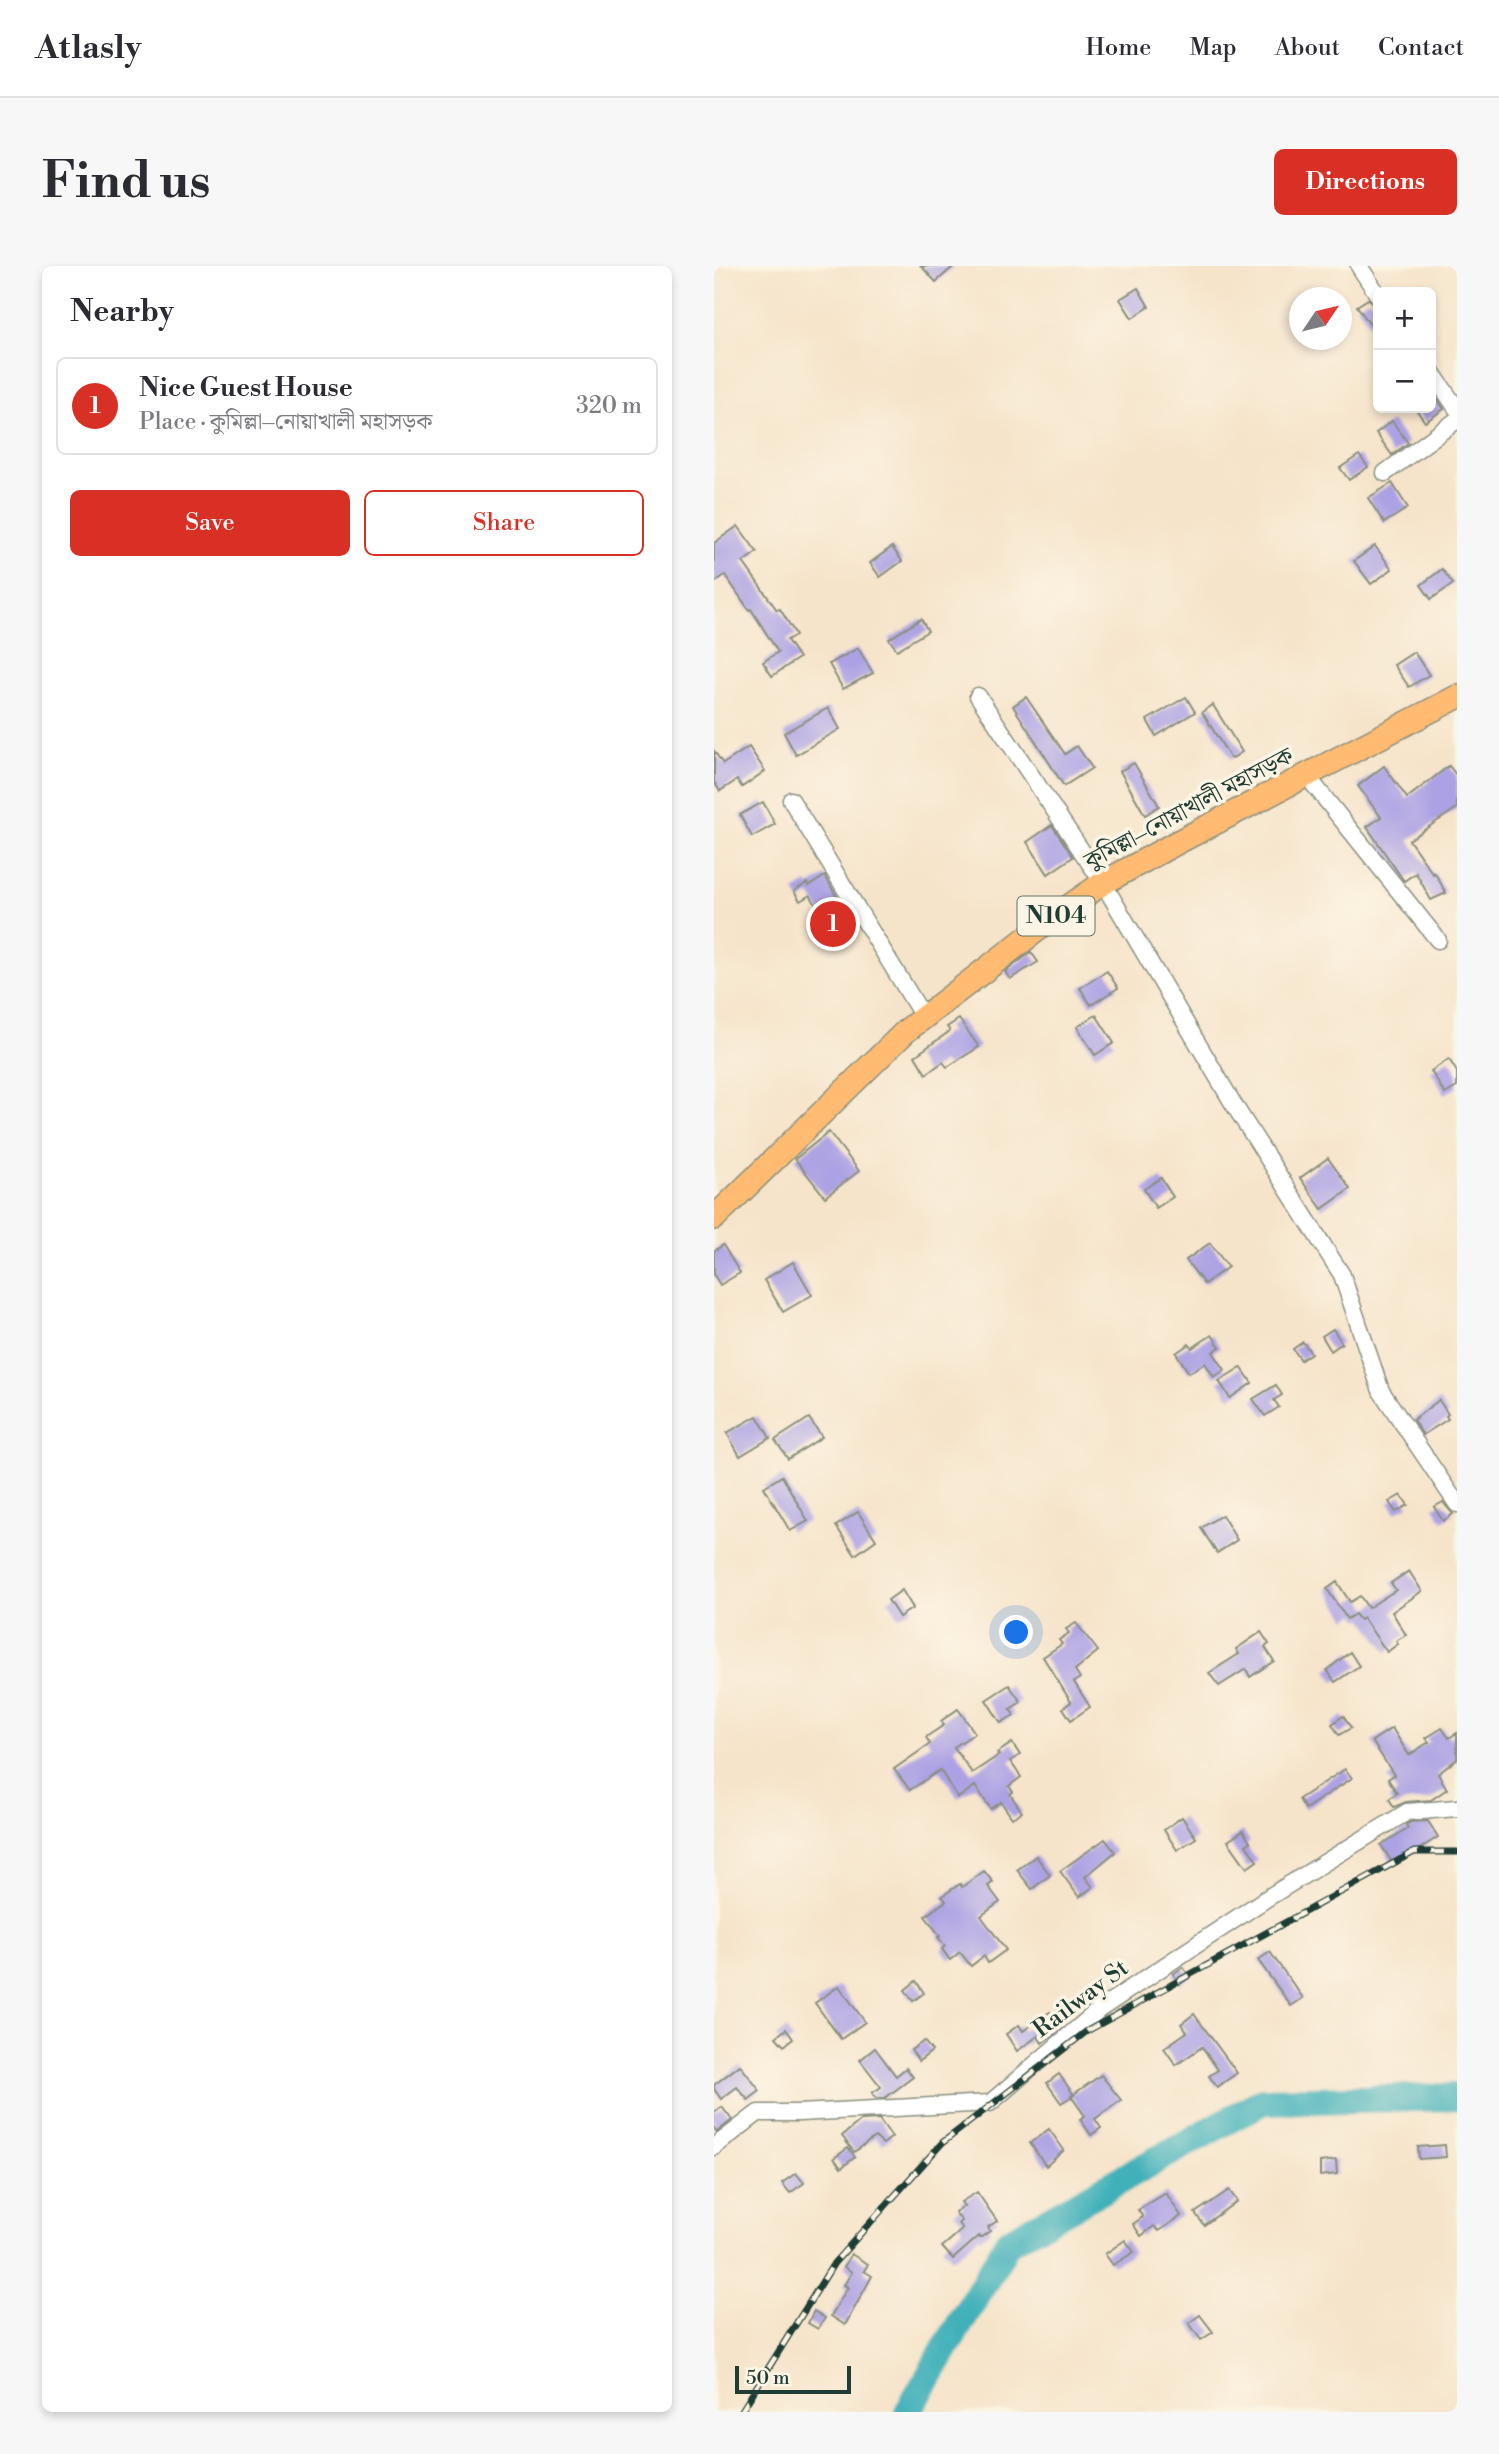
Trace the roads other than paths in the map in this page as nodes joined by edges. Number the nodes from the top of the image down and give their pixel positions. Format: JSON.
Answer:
{"nodes":[{"id":1,"x":1359,"y":266,"type":"edge"},
{"id":2,"x":1373,"y":287,"type":"edge"},
{"id":3,"x":1436,"y":378,"type":"edge"},
{"id":4,"x":1457,"y":409,"type":"edge"},
{"id":5,"x":1457,"y":420,"type":"edge"},
{"id":6,"x":1385,"y":473,"type":"dead end"},
{"id":7,"x":978,"y":696,"type":"dead end"},
{"id":8,"x":1457,"y":697,"type":"edge"},
{"id":9,"x":1307,"y":776,"type":"junction"},
{"id":10,"x":791,"y":800,"type":"dead end"},
{"id":11,"x":1103,"y":883,"type":"junction"},
{"id":12,"x":1438,"y":940,"type":"dead end"},
{"id":13,"x":924,"y":1018,"type":"junction"},
{"id":14,"x":714,"y":1218,"type":"edge"},
{"id":15,"x":1457,"y":1504,"type":"edge"},
{"id":16,"x":1457,"y":1808,"type":"edge"},
{"id":17,"x":714,"y":2147,"type":"edge"}],
"edges":[{"from":1,"to":2,"type":"street"},
{"from":3,"to":4,"type":"street"},
{"from":5,"to":6,"type":"street"},
{"from":7,"to":11,"type":"street"},
{"from":8,"to":9,"type":"highway","name":"কুমিল্লা–নোয়াখালী মহাসড়ক","number":"N104"},
{"from":9,"to":11,"type":"highway","name":"কুমিল্লা–নোয়াখালী মহাসড়ক","number":"N104"},
{"from":9,"to":12,"type":"street"},
{"from":10,"to":13,"type":"street"},
{"from":11,"to":13,"type":"highway","name":"কুমিল্লা–নোয়াখালী মহাসড়ক","number":"N104"},
{"from":11,"to":15,"type":"street"},
{"from":13,"to":14,"type":"highway","name":"কুমিল্লা–নোয়াখালী মহাসড়ক","number":"N104"},
{"from":16,"to":17,"type":"street","name":"Railway St"}]}
